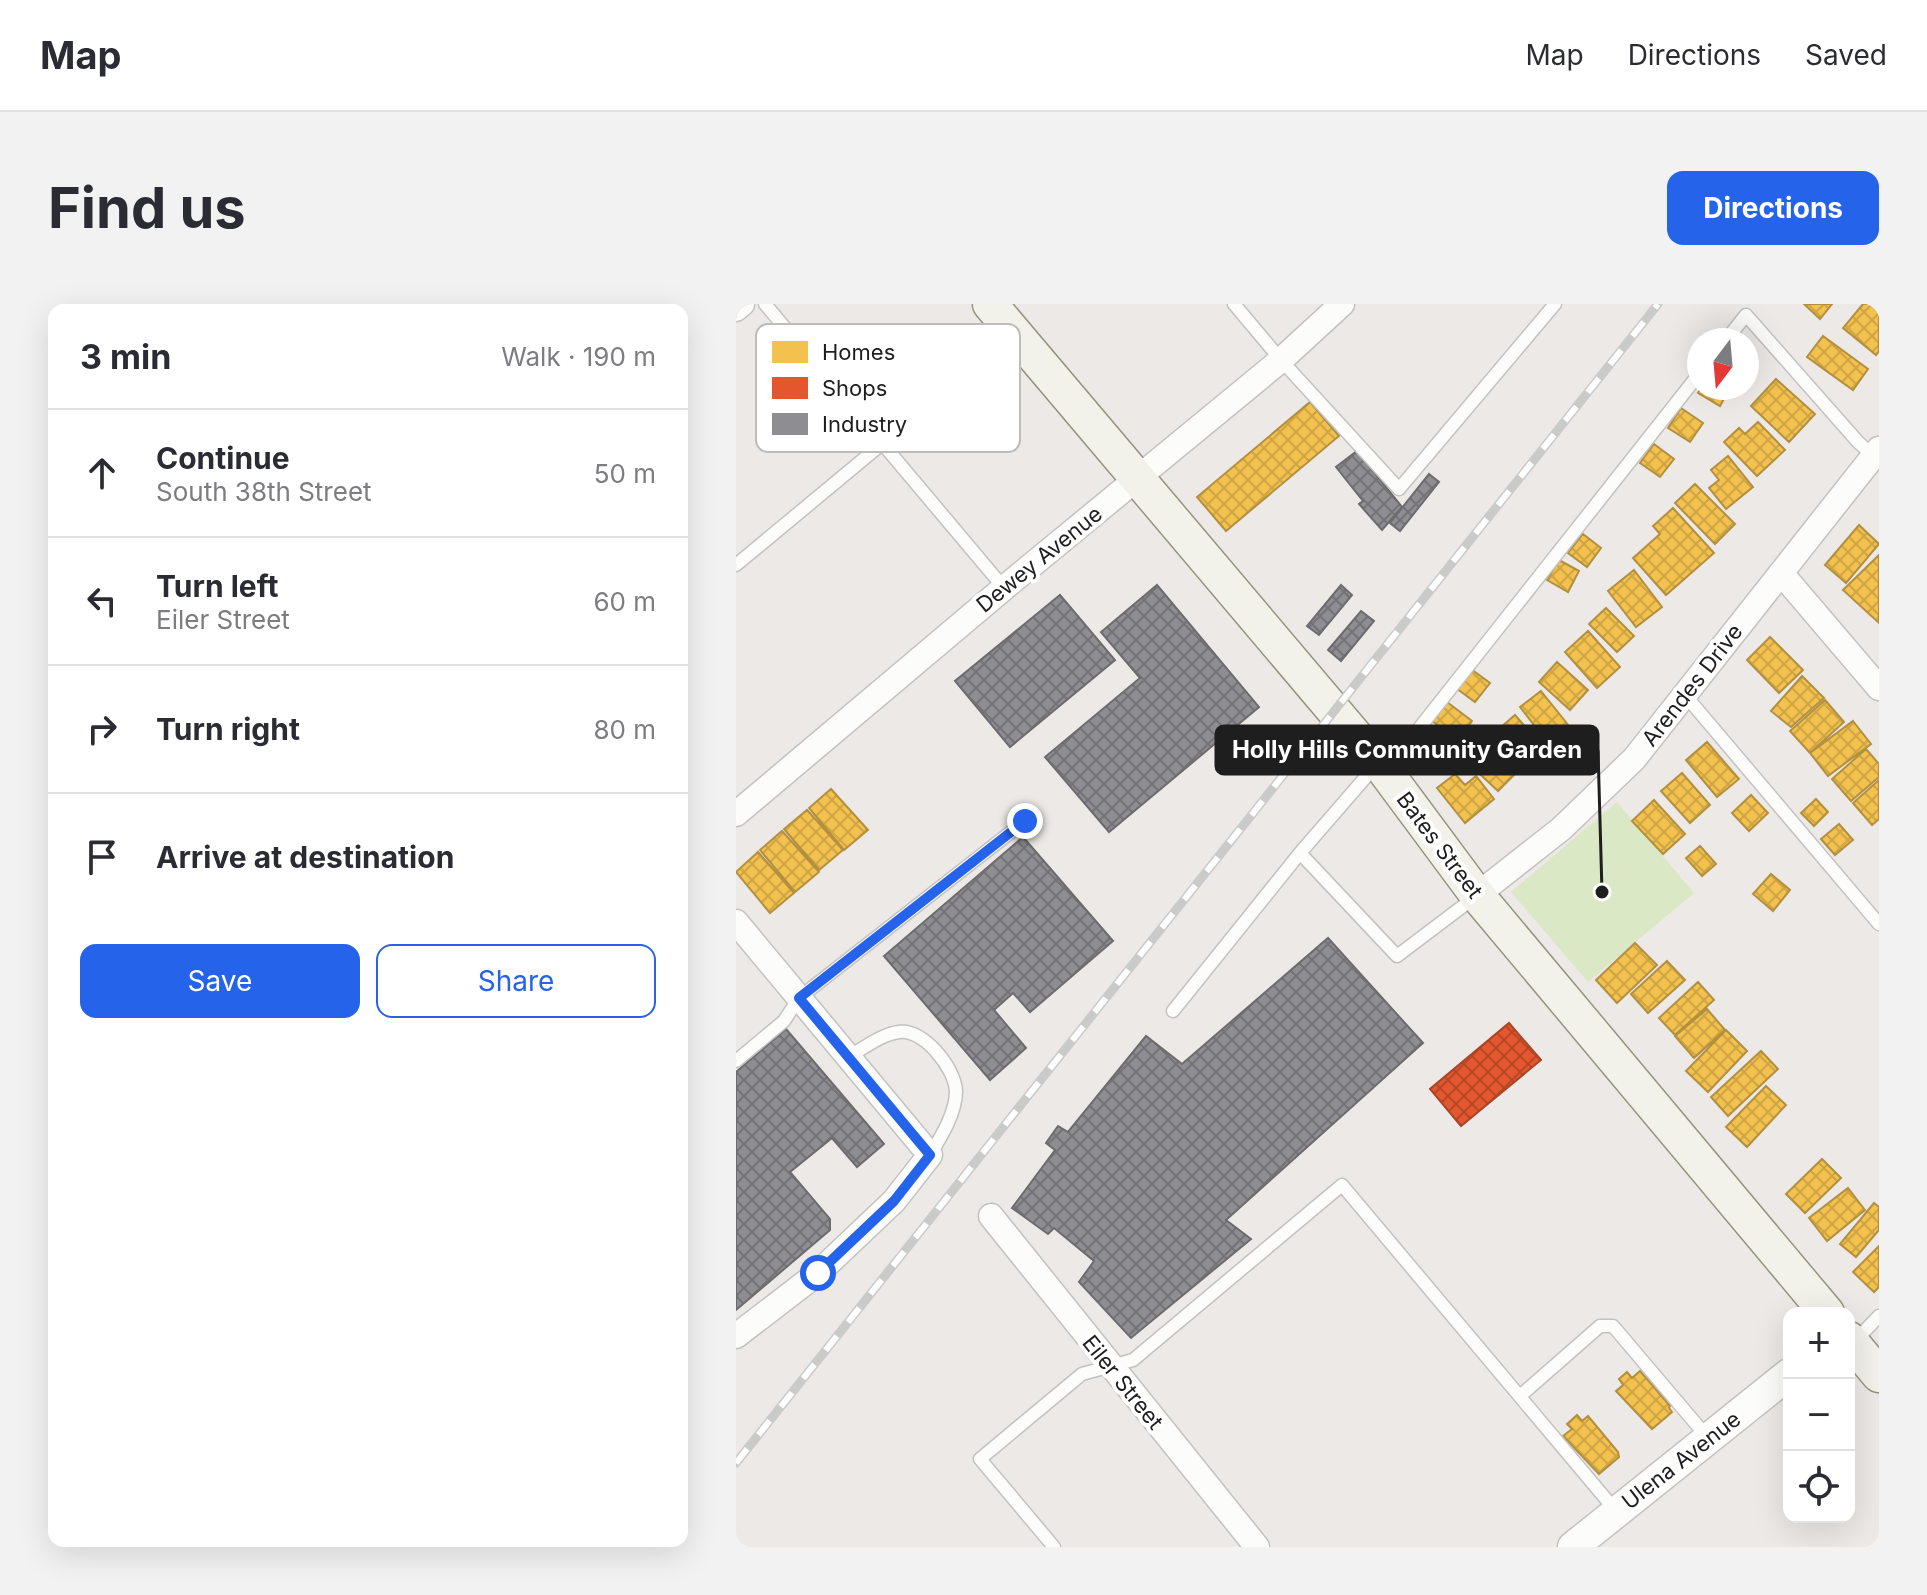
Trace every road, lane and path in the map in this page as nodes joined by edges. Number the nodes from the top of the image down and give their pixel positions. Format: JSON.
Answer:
{"nodes":[{"id":1,"x":742,"y":304,"type":"edge"},
{"id":2,"x":765,"y":304,"type":"edge"},
{"id":3,"x":990,"y":304,"type":"edge"},
{"id":4,"x":1234,"y":304,"type":"edge"},
{"id":5,"x":1342,"y":304,"type":"edge"},
{"id":6,"x":1555,"y":304,"type":"edge"},
{"id":7,"x":736,"y":309,"type":"edge"},
{"id":8,"x":782,"y":324,"type":"edge"},
{"id":9,"x":1007,"y":324,"type":"edge"},
{"id":10,"x":1736,"y":328,"type":"edge"},
{"id":11,"x":1757,"y":328,"type":"edge"},
{"id":12,"x":1759,"y":330,"type":"edge"},
{"id":13,"x":1020,"y":339,"type":"edge"},
{"id":14,"x":1281,"y":360,"type":"junction"},
{"id":15,"x":1687,"y":389,"type":"edge"},
{"id":16,"x":872,"y":452,"type":"edge"},
{"id":17,"x":891,"y":452,"type":"edge"},
{"id":18,"x":1877,"y":455,"type":"edge"},
{"id":19,"x":1138,"y":479,"type":"junction"},
{"id":20,"x":736,"y":565,"type":"edge"},
{"id":21,"x":1781,"y":573,"type":"junction"},
{"id":22,"x":1004,"y":588,"type":"junction"},
{"id":23,"x":1879,"y":688,"type":"edge"},
{"id":24,"x":1685,"y":695,"type":"junction"},
{"id":25,"x":1381,"y":767,"type":"junction"},
{"id":26,"x":736,"y":814,"type":"edge"},
{"id":27,"x":1025,"y":821,"type":"dead end"},
{"id":28,"x":1300,"y":853,"type":"junction"},
{"id":29,"x":1477,"y":895,"type":"junction"},
{"id":30,"x":736,"y":922,"type":"edge"},
{"id":31,"x":1879,"y":924,"type":"edge"},
{"id":32,"x":799,"y":998,"type":"junction"},
{"id":33,"x":1173,"y":1011,"type":"dead end"},
{"id":34,"x":848,"y":1057,"type":"junction"},
{"id":35,"x":736,"y":1061,"type":"edge"},
{"id":36,"x":930,"y":1155,"type":"junction"},
{"id":37,"x":991,"y":1216,"type":"dead end"},
{"id":38,"x":1822,"y":1307,"type":"edge"},
{"id":39,"x":1879,"y":1316,"type":"edge"},
{"id":40,"x":736,"y":1336,"type":"edge"},
{"id":41,"x":1855,"y":1337,"type":"edge"},
{"id":42,"x":1855,"y":1346,"type":"edge"},
{"id":43,"x":1110,"y":1367,"type":"junction"},
{"id":44,"x":1879,"y":1375,"type":"edge"},
{"id":45,"x":1783,"y":1379,"type":"edge"},
{"id":46,"x":1520,"y":1396,"type":"junction"},
{"id":47,"x":1708,"y":1438,"type":"junction"},
{"id":48,"x":1616,"y":1511,"type":"junction"},
{"id":49,"x":1054,"y":1547,"type":"edge"},
{"id":50,"x":1257,"y":1547,"type":"edge"},
{"id":51,"x":1573,"y":1547,"type":"edge"}],
"edges":[{"from":1,"to":7,"type":"street"},
{"from":2,"to":8,"type":"lane"},
{"from":3,"to":9,"type":"main road","name":"Bates Street"},
{"from":4,"to":14,"type":"lane"},
{"from":5,"to":14,"type":"street","name":"Dewey Avenue"},
{"from":6,"to":14,"type":"lane"},
{"from":10,"to":11,"type":"lane"},
{"from":12,"to":18,"type":"lane"},
{"from":13,"to":19,"type":"main road","name":"Bates Street"},
{"from":14,"to":19,"type":"street","name":"Dewey Avenue"},
{"from":15,"to":25,"type":"lane"},
{"from":16,"to":20,"type":"lane"},
{"from":17,"to":22,"type":"lane"},
{"from":18,"to":21,"type":"street","name":"Arendes Drive"},
{"from":19,"to":22,"type":"street","name":"Dewey Avenue"},
{"from":19,"to":25,"type":"main road","name":"Bates Street"},
{"from":21,"to":23,"type":"street"},
{"from":21,"to":24,"type":"street","name":"Arendes Drive"},
{"from":22,"to":26,"type":"street","name":"Dewey Avenue"},
{"from":24,"to":29,"type":"street","name":"Arendes Drive"},
{"from":24,"to":31,"type":"lane"},
{"from":25,"to":28,"type":"lane"},
{"from":25,"to":29,"type":"main road","name":"Bates Street"},
{"from":27,"to":32,"type":"lane"},
{"from":28,"to":29,"type":"lane"},
{"from":28,"to":33,"type":"lane"},
{"from":29,"to":38,"type":"main road","name":"Bates Street"},
{"from":30,"to":32,"type":"street"},
{"from":32,"to":34,"type":"street"},
{"from":32,"to":35,"type":"lane"},
{"from":34,"to":36,"type":"street"},
{"from":34,"to":36,"type":"lane"},
{"from":36,"to":40,"type":"street"},
{"from":37,"to":43,"type":"street","name":"Eiler Street"},
{"from":39,"to":41,"type":"lane"},
{"from":42,"to":44,"type":"main road"},
{"from":43,"to":46,"type":"lane"},
{"from":43,"to":49,"type":"lane"},
{"from":43,"to":50,"type":"street","name":"Eiler Street"},
{"from":45,"to":47,"type":"street","name":"Ulena Avenue"},
{"from":46,"to":47,"type":"lane"},
{"from":46,"to":48,"type":"lane"},
{"from":47,"to":48,"type":"street","name":"Ulena Avenue"},
{"from":48,"to":51,"type":"street","name":"Ulena Avenue"}]}
